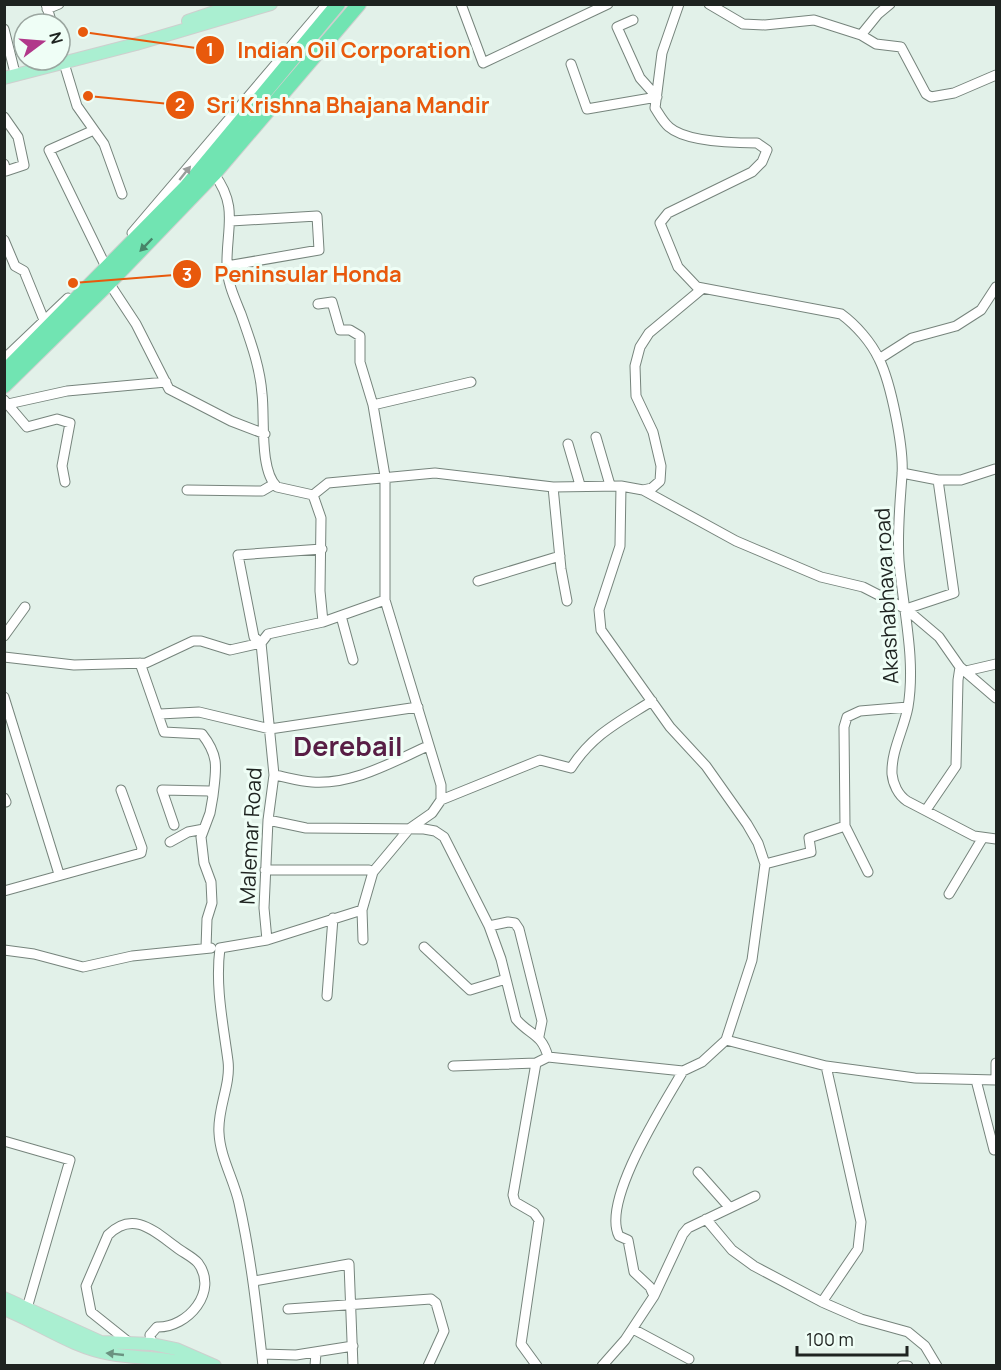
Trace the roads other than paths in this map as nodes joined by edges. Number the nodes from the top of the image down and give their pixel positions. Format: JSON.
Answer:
{"nodes":[{"id":1,"x":59,"y":4,"type":"edge"},
{"id":2,"x":238,"y":4,"type":"edge"},
{"id":3,"x":271,"y":4,"type":"edge"},
{"id":4,"x":327,"y":4,"type":"edge"},
{"id":5,"x":338,"y":4,"type":"edge"},
{"id":6,"x":359,"y":4,"type":"edge"},
{"id":7,"x":461,"y":4,"type":"edge"},
{"id":8,"x":608,"y":4,"type":"edge"},
{"id":9,"x":679,"y":4,"type":"edge"},
{"id":10,"x":709,"y":4,"type":"edge"},
{"id":11,"x":890,"y":4,"type":"edge"},
{"id":12,"x":46,"y":7,"type":"edge"},
{"id":13,"x":633,"y":20,"type":"dead end"},
{"id":14,"x":4,"y":29,"type":"edge"},
{"id":15,"x":861,"y":35,"type":"junction"},
{"id":16,"x":72,"y":53,"type":"edge"},
{"id":17,"x":72,"y":54,"type":"edge"},
{"id":18,"x":571,"y":64,"type":"dead end"},
{"id":19,"x":9,"y":70,"type":"edge"},
{"id":20,"x":20,"y":72,"type":"edge"},
{"id":21,"x":65,"y":72,"type":"edge"},
{"id":22,"x":996,"y":75,"type":"edge"},
{"id":23,"x":4,"y":78,"type":"edge"},
{"id":24,"x":657,"y":97,"type":"junction"},
{"id":25,"x":4,"y":117,"type":"edge"},
{"id":26,"x":94,"y":130,"type":"junction"},
{"id":27,"x":4,"y":164,"type":"edge"},
{"id":28,"x":214,"y":174,"type":"junction"},
{"id":29,"x":122,"y":194,"type":"dead end"},
{"id":30,"x":231,"y":221,"type":"junction"},
{"id":31,"x":4,"y":240,"type":"edge"},
{"id":32,"x":106,"y":266,"type":"junction"},
{"id":33,"x":227,"y":266,"type":"junction"},
{"id":34,"x":109,"y":283,"type":"junction"},
{"id":35,"x":996,"y":287,"type":"edge"},
{"id":36,"x":703,"y":288,"type":"junction"},
{"id":37,"x":318,"y":304,"type":"dead end"},
{"id":38,"x":46,"y":325,"type":"junction"},
{"id":39,"x":4,"y":359,"type":"edge"},
{"id":40,"x":879,"y":359,"type":"junction"},
{"id":41,"x":4,"y":372,"type":"edge"},
{"id":42,"x":166,"y":382,"type":"junction"},
{"id":43,"x":471,"y":382,"type":"dead end"},
{"id":44,"x":4,"y":386,"type":"edge"},
{"id":45,"x":6,"y":402,"type":"edge"},
{"id":46,"x":373,"y":405,"type":"junction"},
{"id":47,"x":265,"y":434,"type":"junction"},
{"id":48,"x":596,"y":437,"type":"dead end"},
{"id":49,"x":568,"y":444,"type":"dead end"},
{"id":50,"x":995,"y":469,"type":"dead end"},
{"id":51,"x":902,"y":473,"type":"junction"},
{"id":52,"x":385,"y":476,"type":"junction"},
{"id":53,"x":938,"y":480,"type":"junction"},
{"id":54,"x":65,"y":482,"type":"dead end"},
{"id":55,"x":274,"y":484,"type":"junction"},
{"id":56,"x":580,"y":485,"type":"junction"},
{"id":57,"x":610,"y":485,"type":"junction"},
{"id":58,"x":621,"y":486,"type":"junction"},
{"id":59,"x":553,"y":487,"type":"junction"},
{"id":60,"x":187,"y":490,"type":"dead end"},
{"id":61,"x":644,"y":490,"type":"junction"},
{"id":62,"x":313,"y":495,"type":"junction"},
{"id":63,"x":322,"y":549,"type":"junction"},
{"id":64,"x":560,"y":556,"type":"junction"},
{"id":65,"x":478,"y":580,"type":"dead end"},
{"id":66,"x":385,"y":600,"type":"junction"},
{"id":67,"x":567,"y":601,"type":"dead end"},
{"id":68,"x":25,"y":607,"type":"dead end"},
{"id":69,"x":906,"y":609,"type":"junction"},
{"id":70,"x":341,"y":616,"type":"junction"},
{"id":71,"x":323,"y":622,"type":"junction"},
{"id":72,"x":4,"y":636,"type":"edge"},
{"id":73,"x":261,"y":643,"type":"junction"},
{"id":74,"x":4,"y":657,"type":"edge"},
{"id":75,"x":353,"y":660,"type":"dead end"},
{"id":76,"x":140,"y":663,"type":"junction"},
{"id":77,"x":996,"y":664,"type":"edge"},
{"id":78,"x":963,"y":669,"type":"junction"},
{"id":79,"x":4,"y":697,"type":"edge"},
{"id":80,"x":996,"y":698,"type":"edge"},
{"id":81,"x":652,"y":701,"type":"junction"},
{"id":82,"x":418,"y":707,"type":"junction"},
{"id":83,"x":908,"y":707,"type":"junction"},
{"id":84,"x":160,"y":714,"type":"dead end"},
{"id":85,"x":8,"y":725,"type":"edge"},
{"id":86,"x":270,"y":729,"type":"junction"},
{"id":87,"x":428,"y":746,"type":"junction"},
{"id":88,"x":274,"y":776,"type":"junction"},
{"id":89,"x":121,"y":790,"type":"dead end"},
{"id":90,"x":213,"y":796,"type":"junction"},
{"id":91,"x":441,"y":800,"type":"junction"},
{"id":92,"x":926,"y":810,"type":"junction"},
{"id":93,"x":268,"y":820,"type":"junction"},
{"id":94,"x":174,"y":825,"type":"dead end"},
{"id":95,"x":845,"y":826,"type":"junction"},
{"id":96,"x":204,"y":829,"type":"junction"},
{"id":97,"x":409,"y":829,"type":"junction"},
{"id":98,"x":996,"y":838,"type":"edge"},
{"id":99,"x":982,"y":839,"type":"junction"},
{"id":100,"x":170,"y":842,"type":"dead end"},
{"id":101,"x":765,"y":864,"type":"junction"},
{"id":102,"x":266,"y":870,"type":"junction"},
{"id":103,"x":369,"y":870,"type":"dead end"},
{"id":104,"x":868,"y":872,"type":"dead end"},
{"id":105,"x":60,"y":874,"type":"junction"},
{"id":106,"x":4,"y":891,"type":"edge"},
{"id":107,"x":949,"y":894,"type":"dead end"},
{"id":108,"x":362,"y":910,"type":"junction"},
{"id":109,"x":333,"y":918,"type":"junction"},
{"id":110,"x":489,"y":926,"type":"junction"},
{"id":111,"x":267,"y":940,"type":"junction"},
{"id":112,"x":363,"y":940,"type":"dead end"},
{"id":113,"x":424,"y":947,"type":"dead end"},
{"id":114,"x":206,"y":948,"type":"junction"},
{"id":115,"x":220,"y":948,"type":"junction"},
{"id":116,"x":4,"y":950,"type":"edge"},
{"id":117,"x":506,"y":979,"type":"junction"},
{"id":118,"x":327,"y":996,"type":"dead end"},
{"id":119,"x":539,"y":1036,"type":"junction"},
{"id":120,"x":726,"y":1040,"type":"junction"},
{"id":121,"x":548,"y":1057,"type":"junction"},
{"id":122,"x":536,"y":1063,"type":"junction"},
{"id":123,"x":996,"y":1063,"type":"edge"},
{"id":124,"x":453,"y":1066,"type":"dead end"},
{"id":125,"x":826,"y":1066,"type":"junction"},
{"id":126,"x":683,"y":1071,"type":"junction"},
{"id":127,"x":996,"y":1078,"type":"edge"},
{"id":128,"x":976,"y":1080,"type":"junction"},
{"id":129,"x":4,"y":1141,"type":"edge"},
{"id":130,"x":994,"y":1150,"type":"dead end"},
{"id":131,"x":698,"y":1172,"type":"dead end"},
{"id":132,"x":755,"y":1196,"type":"dead end"},
{"id":133,"x":730,"y":1209,"type":"junction"},
{"id":134,"x":706,"y":1219,"type":"junction"},
{"id":135,"x":254,"y":1281,"type":"junction"},
{"id":136,"x":654,"y":1296,"type":"junction"},
{"id":137,"x":4,"y":1298,"type":"edge"},
{"id":138,"x":822,"y":1302,"type":"junction"},
{"id":139,"x":351,"y":1304,"type":"junction"},
{"id":140,"x":4,"y":1309,"type":"edge"},
{"id":141,"x":288,"y":1309,"type":"dead end"},
{"id":142,"x":26,"y":1312,"type":"junction"},
{"id":143,"x":633,"y":1329,"type":"junction"},
{"id":144,"x":131,"y":1344,"type":"junction"},
{"id":145,"x":152,"y":1344,"type":"junction"},
{"id":146,"x":352,"y":1346,"type":"junction"},
{"id":147,"x":315,"y":1353,"type":"junction"},
{"id":148,"x":262,"y":1354,"type":"junction"},
{"id":149,"x":688,"y":1359,"type":"dead end"},
{"id":150,"x":193,"y":1365,"type":"edge"},
{"id":151,"x":215,"y":1365,"type":"edge"},
{"id":152,"x":263,"y":1365,"type":"edge"},
{"id":153,"x":315,"y":1365,"type":"edge"},
{"id":154,"x":353,"y":1365,"type":"edge"},
{"id":155,"x":428,"y":1365,"type":"edge"},
{"id":156,"x":537,"y":1365,"type":"edge"},
{"id":157,"x":602,"y":1365,"type":"edge"},
{"id":158,"x":902,"y":1365,"type":"edge"},
{"id":159,"x":908,"y":1365,"type":"edge"},
{"id":160,"x":937,"y":1365,"type":"edge"}],
"edges":[{"from":1,"to":12,"type":"street"},
{"from":2,"to":16,"type":"main road"},
{"from":3,"to":17,"type":"main road"},
{"from":32,"to":4,"type":"street","one_way":true},
{"from":5,"to":32,"type":"highway"},
{"from":6,"to":28,"type":"highway"},
{"from":7,"to":8,"type":"street"},
{"from":9,"to":24,"type":"street","name":"Akashabhava road"},
{"from":10,"to":15,"type":"street"},
{"from":11,"to":15,"type":"street"},
{"from":13,"to":24,"type":"street"},
{"from":14,"to":19,"type":"street"},
{"from":15,"to":22,"type":"street"},
{"from":18,"to":24,"type":"street"},
{"from":20,"to":23,"type":"main road"},
{"from":21,"to":26,"type":"street"},
{"from":24,"to":36,"type":"street","name":"Akashabhava road"},
{"from":25,"to":27,"type":"street"},
{"from":26,"to":29,"type":"street"},
{"from":26,"to":32,"type":"street"},
{"from":28,"to":30,"type":"street"},
{"from":28,"to":34,"type":"highway","one_way":true},
{"from":30,"to":33,"type":"street"},
{"from":30,"to":33,"type":"street"},
{"from":31,"to":38,"type":"street"},
{"from":32,"to":38,"type":"highway"},
{"from":33,"to":47,"type":"street"},
{"from":34,"to":42,"type":"street"},
{"from":34,"to":44,"type":"highway"},
{"from":35,"to":40,"type":"street"},
{"from":36,"to":40,"type":"street","name":"Akashabhava road"},
{"from":36,"to":61,"type":"street"},
{"from":37,"to":46,"type":"street"},
{"from":38,"to":39,"type":"street"},
{"from":38,"to":41,"type":"highway"},
{"from":40,"to":51,"type":"street","name":"Akashabhava road"},
{"from":42,"to":45,"type":"street"},
{"from":42,"to":47,"type":"street"},
{"from":43,"to":46,"type":"street"},
{"from":45,"to":54,"type":"street"},
{"from":46,"to":52,"type":"street"},
{"from":47,"to":55,"type":"street"},
{"from":48,"to":57,"type":"street"},
{"from":49,"to":56,"type":"street"},
{"from":50,"to":53,"type":"street"},
{"from":51,"to":53,"type":"street"},
{"from":51,"to":69,"type":"street","name":"Akashabhava road"},
{"from":52,"to":59,"type":"street"},
{"from":52,"to":62,"type":"street"},
{"from":52,"to":66,"type":"street"},
{"from":53,"to":69,"type":"street"},
{"from":55,"to":60,"type":"street"},
{"from":55,"to":62,"type":"street"},
{"from":56,"to":57,"type":"street"},
{"from":56,"to":59,"type":"street"},
{"from":57,"to":58,"type":"street"},
{"from":58,"to":61,"type":"street"},
{"from":58,"to":81,"type":"street"},
{"from":59,"to":64,"type":"street"},
{"from":61,"to":69,"type":"street"},
{"from":62,"to":63,"type":"street"},
{"from":63,"to":71,"type":"street"},
{"from":63,"to":73,"type":"street","name":"Malemar Road"},
{"from":64,"to":65,"type":"street"},
{"from":64,"to":67,"type":"street"},
{"from":66,"to":70,"type":"street"},
{"from":66,"to":82,"type":"street"},
{"from":68,"to":72,"type":"street"},
{"from":69,"to":78,"type":"street"},
{"from":69,"to":83,"type":"street","name":"Akashabhava road"},
{"from":70,"to":71,"type":"street"},
{"from":70,"to":75,"type":"street"},
{"from":71,"to":73,"type":"street"},
{"from":73,"to":76,"type":"street"},
{"from":73,"to":86,"type":"street","name":"Malemar Road"},
{"from":74,"to":76,"type":"street"},
{"from":76,"to":90,"type":"street"},
{"from":77,"to":78,"type":"street"},
{"from":78,"to":80,"type":"street"},
{"from":78,"to":92,"type":"street"},
{"from":79,"to":85,"type":"street"},
{"from":81,"to":91,"type":"street"},
{"from":81,"to":101,"type":"street"},
{"from":82,"to":86,"type":"street"},
{"from":82,"to":87,"type":"street"},
{"from":83,"to":92,"type":"street","name":"Akashabhava road"},
{"from":83,"to":95,"type":"street"},
{"from":84,"to":86,"type":"street"},
{"from":85,"to":105,"type":"street"},
{"from":86,"to":88,"type":"street","name":"Malemar Road"},
{"from":87,"to":88,"type":"street"},
{"from":87,"to":91,"type":"street"},
{"from":88,"to":93,"type":"street","name":"Malemar Road"},
{"from":89,"to":105,"type":"street"},
{"from":90,"to":94,"type":"street"},
{"from":90,"to":96,"type":"street"},
{"from":91,"to":97,"type":"street"},
{"from":92,"to":99,"type":"street","name":"Akashabhava road"},
{"from":93,"to":97,"type":"street"},
{"from":93,"to":102,"type":"street","name":"Malemar Road"},
{"from":95,"to":101,"type":"street"},
{"from":95,"to":104,"type":"street"},
{"from":96,"to":100,"type":"street"},
{"from":96,"to":114,"type":"street"},
{"from":97,"to":108,"type":"street"},
{"from":97,"to":110,"type":"street"},
{"from":98,"to":99,"type":"street"},
{"from":99,"to":107,"type":"street"},
{"from":101,"to":120,"type":"street"},
{"from":102,"to":103,"type":"street"},
{"from":102,"to":111,"type":"street","name":"Malemar Road"},
{"from":105,"to":106,"type":"street"},
{"from":108,"to":109,"type":"street"},
{"from":108,"to":112,"type":"street"},
{"from":109,"to":111,"type":"street"},
{"from":109,"to":118,"type":"street"},
{"from":110,"to":117,"type":"street"},
{"from":110,"to":119,"type":"street"},
{"from":111,"to":115,"type":"street"},
{"from":113,"to":117,"type":"street"},
{"from":114,"to":115,"type":"street"},
{"from":114,"to":116,"type":"street"},
{"from":115,"to":135,"type":"street"},
{"from":117,"to":119,"type":"street"},
{"from":119,"to":121,"type":"street"},
{"from":120,"to":125,"type":"street"},
{"from":120,"to":126,"type":"street"},
{"from":121,"to":122,"type":"street"},
{"from":121,"to":126,"type":"street"},
{"from":122,"to":124,"type":"street"},
{"from":122,"to":156,"type":"street"},
{"from":123,"to":127,"type":"street"},
{"from":125,"to":128,"type":"street"},
{"from":125,"to":138,"type":"street"},
{"from":126,"to":136,"type":"street"},
{"from":127,"to":128,"type":"street"},
{"from":128,"to":130,"type":"street"},
{"from":129,"to":142,"type":"street"},
{"from":131,"to":133,"type":"street"},
{"from":132,"to":133,"type":"street"},
{"from":133,"to":134,"type":"street"},
{"from":134,"to":136,"type":"street"},
{"from":134,"to":138,"type":"street"},
{"from":135,"to":139,"type":"street"},
{"from":135,"to":148,"type":"street"},
{"from":136,"to":143,"type":"street"},
{"from":137,"to":142,"type":"main road"},
{"from":138,"to":160,"type":"street"},
{"from":139,"to":141,"type":"street"},
{"from":139,"to":146,"type":"street"},
{"from":139,"to":155,"type":"street"},
{"from":140,"to":142,"type":"main road"},
{"from":142,"to":144,"type":"main road"},
{"from":150,"to":142,"type":"main road","one_way":true},
{"from":143,"to":149,"type":"street"},
{"from":143,"to":157,"type":"street"},
{"from":144,"to":145,"type":"main road"},
{"from":144,"to":145,"type":"street"},
{"from":145,"to":151,"type":"main road"},
{"from":146,"to":147,"type":"street"},
{"from":146,"to":154,"type":"street"},
{"from":147,"to":148,"type":"street"},
{"from":147,"to":153,"type":"street"},
{"from":148,"to":152,"type":"street"},
{"from":158,"to":159,"type":"street"}]}
